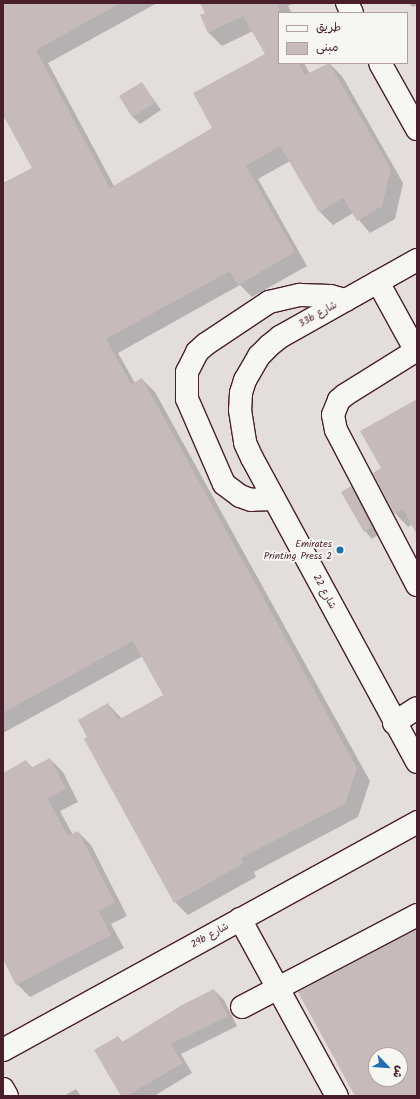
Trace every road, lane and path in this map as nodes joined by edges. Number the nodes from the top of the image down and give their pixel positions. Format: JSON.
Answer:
{"nodes":[{"id":1,"x":347,"y":3,"type":"edge"},
{"id":2,"x":352,"y":12,"type":"edge"},
{"id":3,"x":381,"y":64,"type":"edge"},
{"id":4,"x":417,"y":129,"type":"edge"},
{"id":5,"x":417,"y":260,"type":"edge"},
{"id":6,"x":378,"y":282,"type":"junction"},
{"id":7,"x":345,"y":300,"type":"junction"},
{"id":8,"x":417,"y":350,"type":"edge"},
{"id":9,"x":240,"y":393,"type":"joint"},
{"id":10,"x":274,"y":499,"type":"junction"},
{"id":11,"x":417,"y":585,"type":"edge"},
{"id":12,"x":417,"y":708,"type":"edge"},
{"id":13,"x":394,"y":723,"type":"junction"},
{"id":14,"x":417,"y":762,"type":"edge"},
{"id":15,"x":417,"y":822,"type":"edge"},
{"id":16,"x":417,"y":915,"type":"edge"},
{"id":17,"x":240,"y":919,"type":"junction"},
{"id":18,"x":278,"y":988,"type":"junction"},
{"id":19,"x":242,"y":1007,"type":"dead end"},
{"id":20,"x":3,"y":1050,"type":"edge"},
{"id":21,"x":3,"y":1089,"type":"edge"},
{"id":22,"x":7,"y":1096,"type":"edge"},
{"id":23,"x":337,"y":1096,"type":"edge"}],
"edges":[{"from":1,"to":2,"type":"street"},
{"from":3,"to":4,"type":"street"},
{"from":5,"to":6,"type":"street","name":"33b شارع"},
{"from":6,"to":7,"type":"street","name":"33b شارع"},
{"from":6,"to":8,"type":"street"},
{"from":7,"to":9,"type":"street","name":"33b شارع"},
{"from":7,"to":10,"type":"street"},
{"from":8,"to":11,"type":"street"},
{"from":9,"to":10,"type":"street","name":"شارع 22"},
{"from":10,"to":13,"type":"street","name":"شارع 22"},
{"from":12,"to":13,"type":"street"},
{"from":13,"to":14,"type":"street","name":"شارع 22"},
{"from":15,"to":17,"type":"street","name":"29b شارع"},
{"from":16,"to":18,"type":"street"},
{"from":17,"to":18,"type":"street"},
{"from":17,"to":20,"type":"street","name":"29b شارع"},
{"from":18,"to":19,"type":"street"},
{"from":18,"to":23,"type":"street"},
{"from":21,"to":22,"type":"street"}]}
